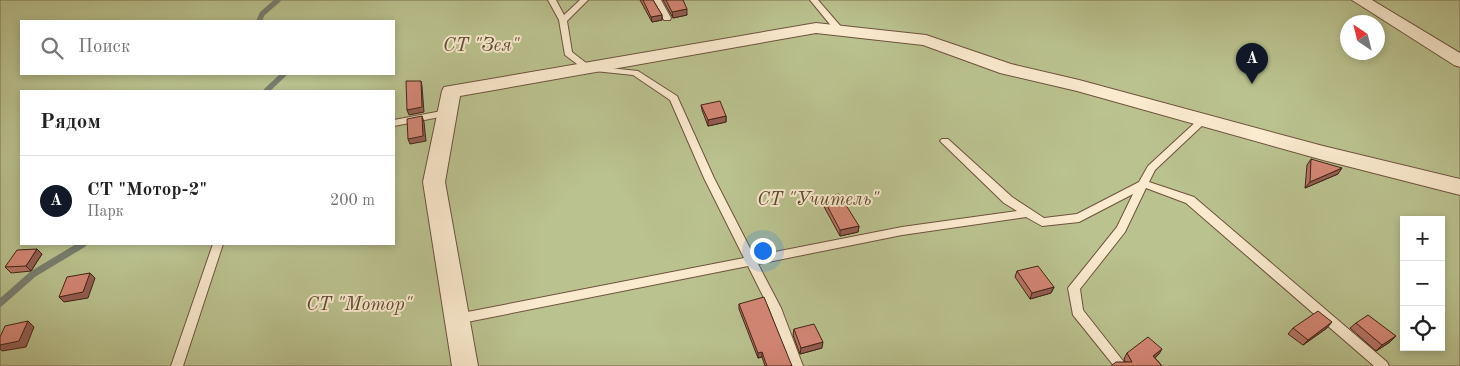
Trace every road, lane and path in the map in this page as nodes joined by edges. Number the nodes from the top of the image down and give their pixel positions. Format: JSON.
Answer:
{"nodes":[{"id":1,"x":552,"y":0,"type":"edge"},
{"id":2,"x":584,"y":0,"type":"edge"},
{"id":3,"x":658,"y":0,"type":"edge"},
{"id":4,"x":814,"y":0,"type":"edge"},
{"id":5,"x":1360,"y":0,"type":"edge"},
{"id":6,"x":667,"y":18,"type":"dead end"},
{"id":7,"x":563,"y":20,"type":"junction"},
{"id":8,"x":840,"y":31,"type":"junction"},
{"id":9,"x":1460,"y":61,"type":"edge"},
{"id":10,"x":588,"y":68,"type":"junction"},
{"id":11,"x":447,"y":113,"type":"junction"},
{"id":12,"x":1203,"y":120,"type":"junction"},
{"id":13,"x":395,"y":123,"type":"edge"},
{"id":14,"x":946,"y":141,"type":"dead end"},
{"id":15,"x":1144,"y":184,"type":"junction"},
{"id":16,"x":1460,"y":187,"type":"edge"},
{"id":17,"x":1028,"y":213,"type":"junction"},
{"id":18,"x":218,"y":245,"type":"edge"},
{"id":19,"x":751,"y":261,"type":"junction"},
{"id":20,"x":457,"y":319,"type":"junction"},
{"id":21,"x":177,"y":366,"type":"edge"},
{"id":22,"x":465,"y":366,"type":"edge"},
{"id":23,"x":797,"y":366,"type":"edge"},
{"id":24,"x":1120,"y":366,"type":"edge"},
{"id":25,"x":1383,"y":366,"type":"edge"}],
"edges":[{"from":1,"to":7,"type":"lane"},
{"from":2,"to":7,"type":"lane"},
{"from":3,"to":6,"type":"lane"},
{"from":4,"to":8,"type":"lane"},
{"from":5,"to":9,"type":"street"},
{"from":7,"to":10,"type":"lane"},
{"from":8,"to":10,"type":"street"},
{"from":8,"to":12,"type":"street"},
{"from":10,"to":11,"type":"street"},
{"from":10,"to":19,"type":"lane"},
{"from":11,"to":13,"type":"lane"},
{"from":11,"to":20,"type":"street"},
{"from":12,"to":15,"type":"lane"},
{"from":12,"to":16,"type":"street"},
{"from":14,"to":17,"type":"lane"},
{"from":15,"to":17,"type":"lane"},
{"from":15,"to":24,"type":"lane"},
{"from":15,"to":25,"type":"lane"},
{"from":17,"to":19,"type":"lane"},
{"from":18,"to":21,"type":"lane"},
{"from":19,"to":20,"type":"lane"},
{"from":19,"to":23,"type":"lane"},
{"from":20,"to":22,"type":"street"}]}
